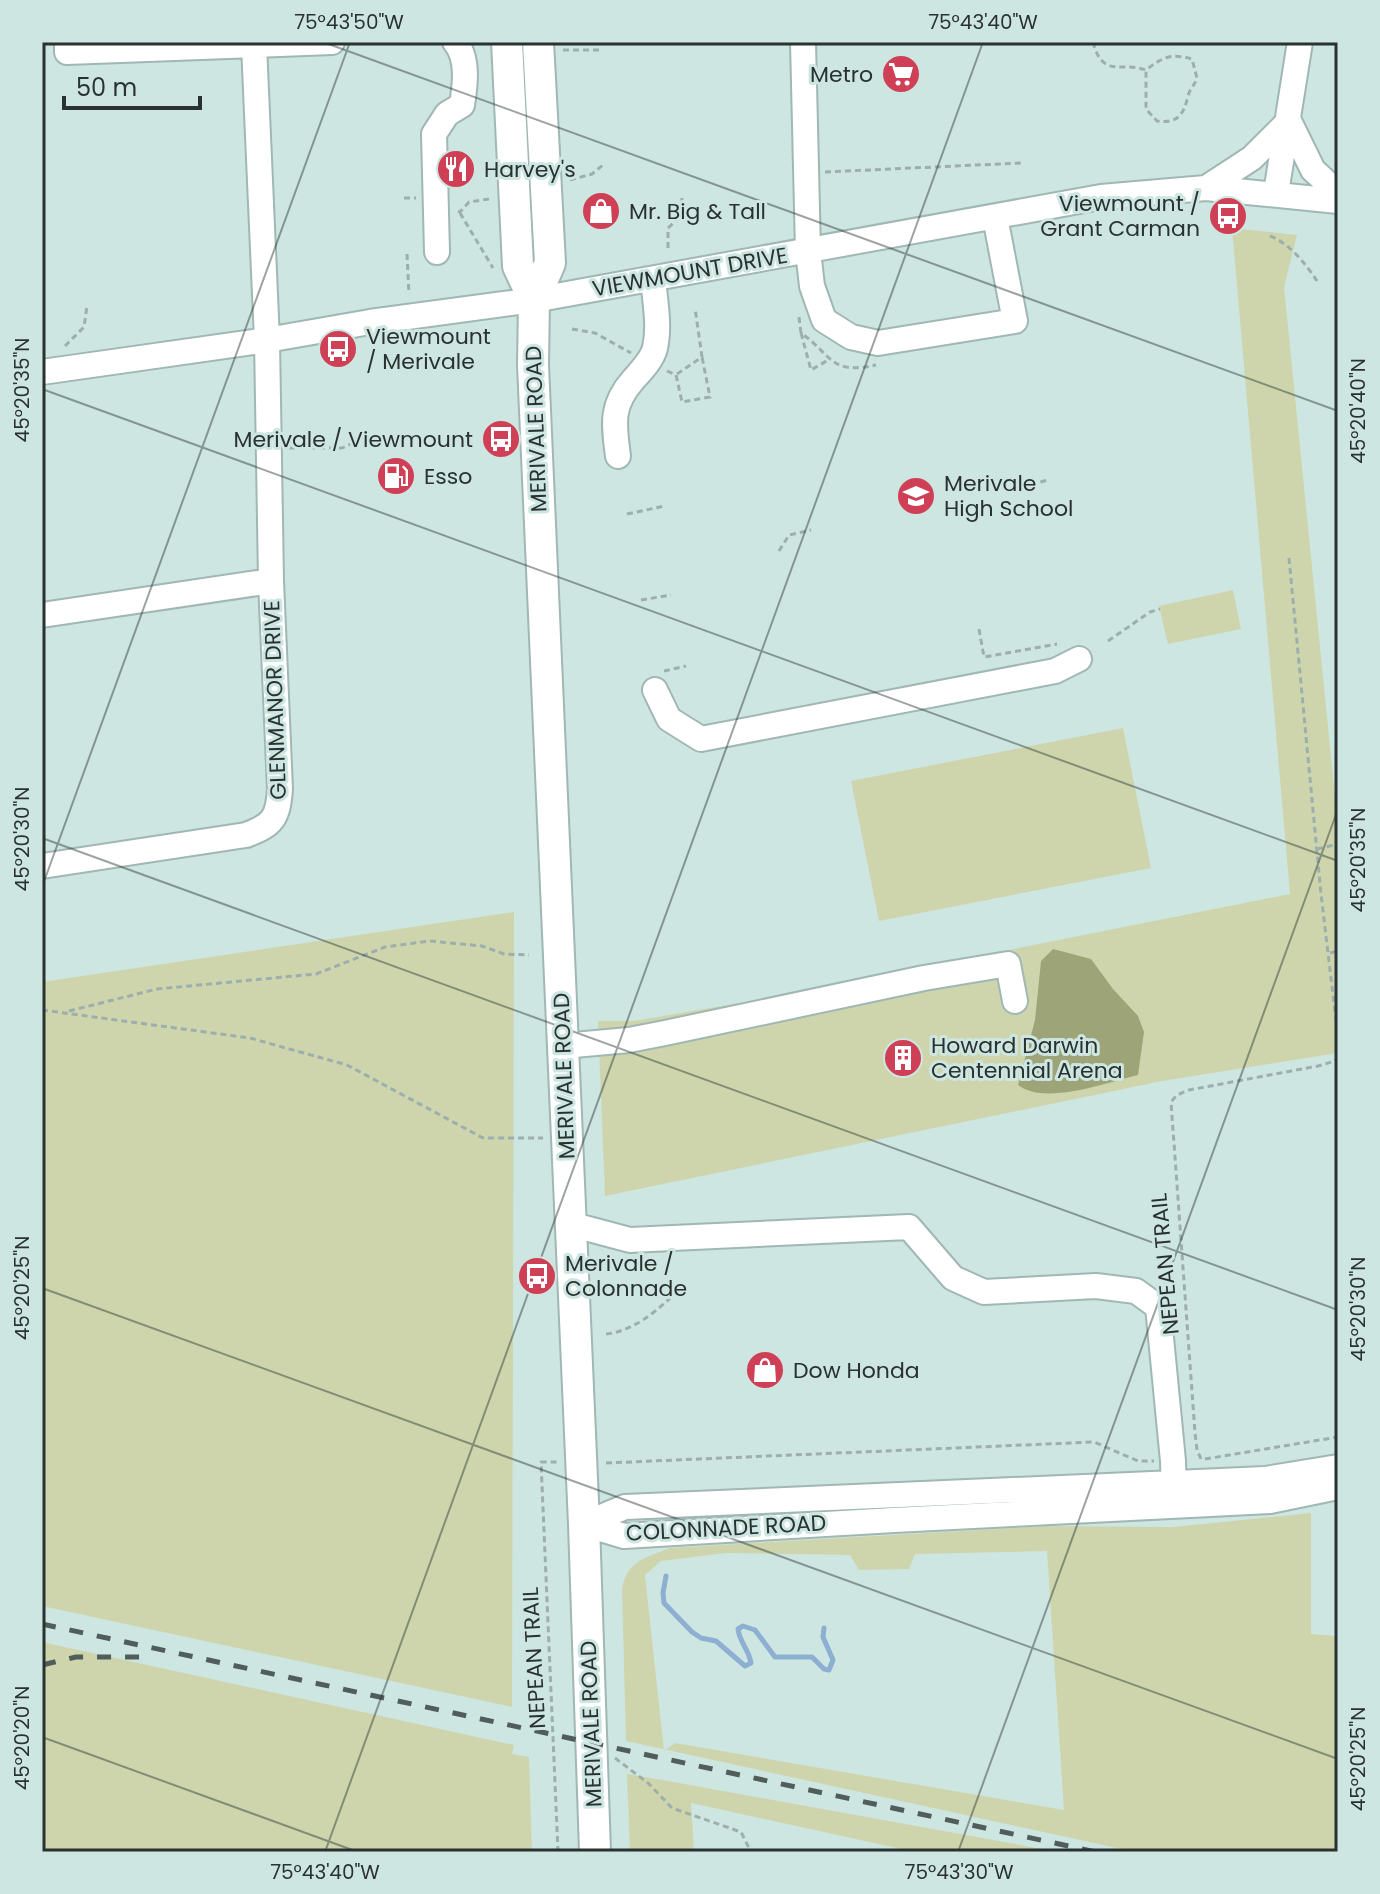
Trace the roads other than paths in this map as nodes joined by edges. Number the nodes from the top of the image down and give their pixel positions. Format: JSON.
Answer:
{"nodes":[{"id":1,"x":67,"y":42,"type":"edge"},
{"id":2,"x":332,"y":42,"type":"edge"},
{"id":3,"x":455,"y":42,"type":"edge"},
{"id":4,"x":507,"y":42,"type":"edge"},
{"id":5,"x":803,"y":42,"type":"edge"},
{"id":6,"x":1300,"y":42,"type":"edge"},
{"id":7,"x":254,"y":45,"type":"junction"},
{"id":8,"x":549,"y":46,"type":"edge"},
{"id":9,"x":1289,"y":121,"type":"junction"},
{"id":10,"x":1206,"y":188,"type":"junction"},
{"id":11,"x":1276,"y":193,"type":"junction"},
{"id":12,"x":1338,"y":193,"type":"edge"},
{"id":13,"x":1338,"y":201,"type":"edge"},
{"id":14,"x":995,"y":217,"type":"junction"},
{"id":15,"x":437,"y":240,"type":"road end"},
{"id":16,"x":808,"y":251,"type":"junction"},
{"id":17,"x":653,"y":279,"type":"junction"},
{"id":18,"x":534,"y":300,"type":"junction"},
{"id":19,"x":267,"y":340,"type":"junction"},
{"id":20,"x":49,"y":371,"type":"edge"},
{"id":21,"x":618,"y":456,"type":"dead end"},
{"id":22,"x":271,"y":581,"type":"junction"},
{"id":23,"x":42,"y":615,"type":"edge"},
{"id":24,"x":1072,"y":651,"type":"road end"},
{"id":25,"x":654,"y":682,"type":"road end"},
{"id":26,"x":42,"y":866,"type":"edge"},
{"id":27,"x":1015,"y":1001,"type":"dead end"},
{"id":28,"x":563,"y":1046,"type":"junction"},
{"id":29,"x":570,"y":1224,"type":"junction"},
{"id":30,"x":1338,"y":1467,"type":"edge"},
{"id":31,"x":1338,"y":1487,"type":"edge"},
{"id":32,"x":1174,"y":1494,"type":"junction"},
{"id":33,"x":584,"y":1524,"type":"junction"},
{"id":34,"x":595,"y":1852,"type":"edge"}],
"edges":[{"from":1,"to":7,"type":"street"},
{"from":2,"to":7,"type":"street"},
{"from":3,"to":15,"type":"street"},
{"from":4,"to":18,"type":"main road","name":"MERIVALE ROAD"},
{"from":5,"to":16,"type":"street"},
{"from":6,"to":9,"type":"street"},
{"from":7,"to":19,"type":"street","name":"GLENMANOR DRIVE"},
{"from":8,"to":18,"type":"main road","name":"MERIVALE ROAD"},
{"from":9,"to":10,"type":"street"},
{"from":9,"to":11,"type":"street"},
{"from":9,"to":12,"type":"street"},
{"from":10,"to":11,"type":"street","name":"VIEWMOUNT DRIVE"},
{"from":10,"to":14,"type":"street","name":"VIEWMOUNT DRIVE"},
{"from":11,"to":13,"type":"street","name":"VIEWMOUNT DRIVE"},
{"from":14,"to":16,"type":"street","name":"VIEWMOUNT DRIVE"},
{"from":14,"to":16,"type":"street"},
{"from":16,"to":17,"type":"street","name":"VIEWMOUNT DRIVE"},
{"from":17,"to":18,"type":"street","name":"VIEWMOUNT DRIVE"},
{"from":17,"to":21,"type":"street"},
{"from":18,"to":19,"type":"street","name":"VIEWMOUNT DRIVE"},
{"from":18,"to":28,"type":"main road","name":"MERIVALE ROAD"},
{"from":19,"to":20,"type":"street","name":"VIEWMOUNT DRIVE"},
{"from":19,"to":22,"type":"street","name":"GLENMANOR DRIVE"},
{"from":22,"to":23,"type":"street"},
{"from":22,"to":26,"type":"street","name":"GLENMANOR DRIVE"},
{"from":24,"to":25,"type":"street"},
{"from":27,"to":28,"type":"street"},
{"from":28,"to":29,"type":"main road","name":"MERIVALE ROAD"},
{"from":29,"to":32,"type":"street"},
{"from":29,"to":33,"type":"main road","name":"MERIVALE ROAD"},
{"from":30,"to":32,"type":"street","name":"COLONNADE ROAD"},
{"from":31,"to":32,"type":"street","name":"COLONNADE ROAD"},
{"from":32,"to":33,"type":"street","name":"COLONNADE ROAD"},
{"from":33,"to":34,"type":"main road","name":"MERIVALE ROAD"}]}
